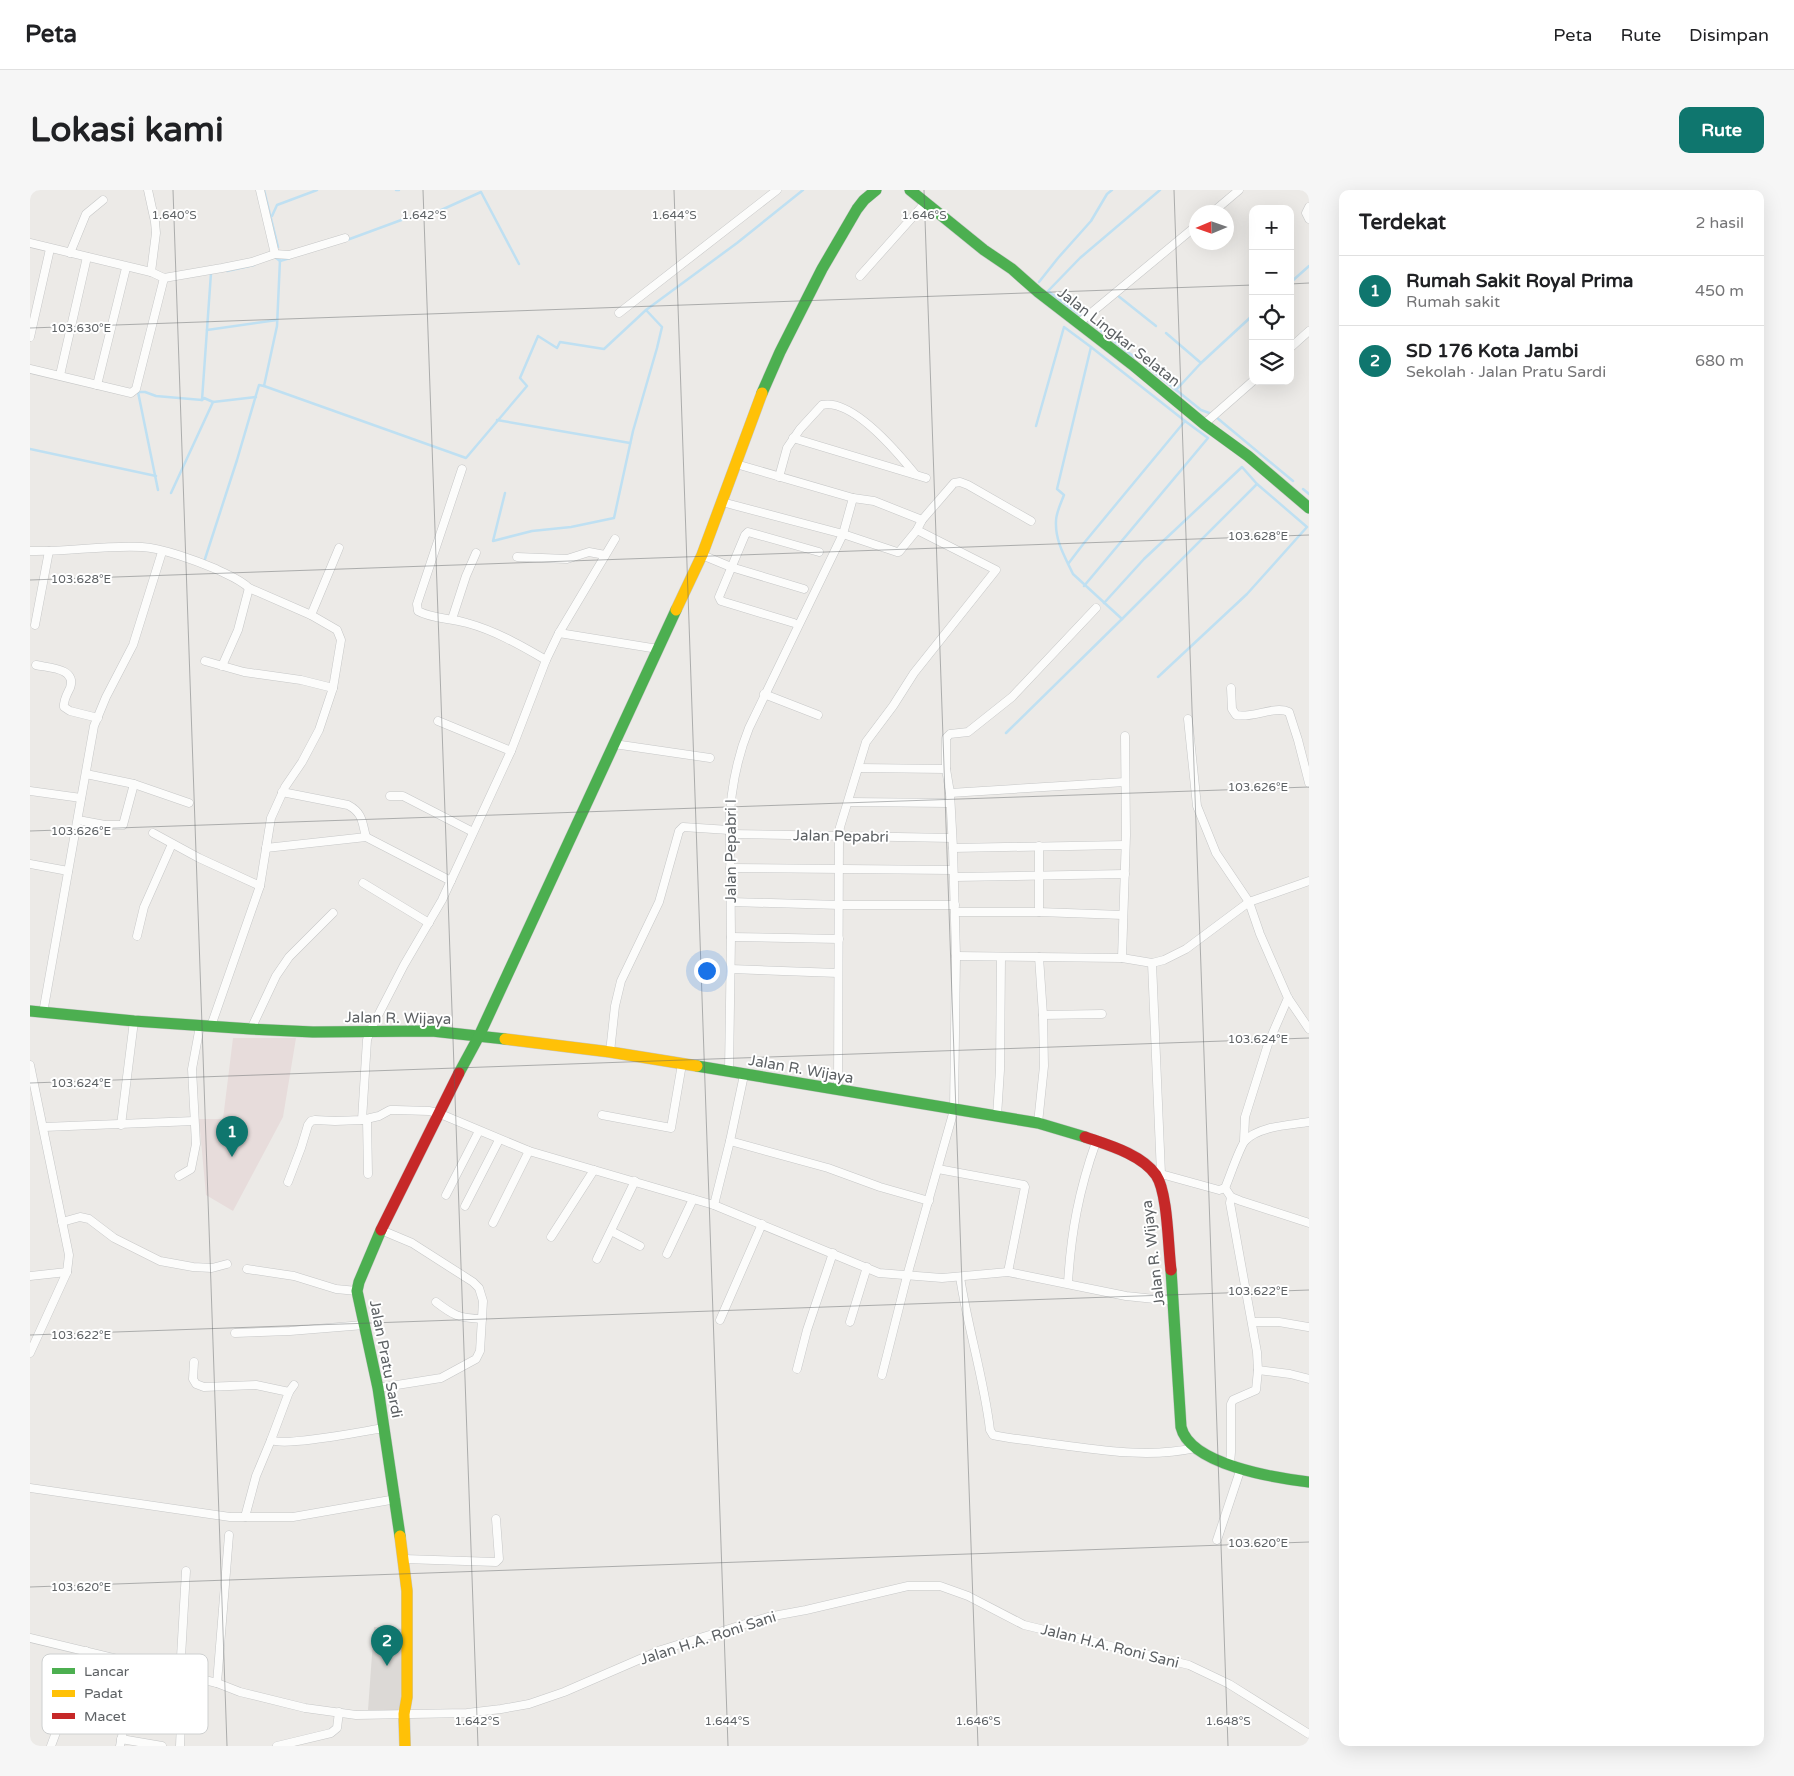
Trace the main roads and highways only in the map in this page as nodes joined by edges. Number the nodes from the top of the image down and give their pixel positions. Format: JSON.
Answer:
{"nodes":[{"id":1,"x":876,"y":190,"type":"edge"},
{"id":2,"x":910,"y":190,"type":"edge"},
{"id":3,"x":1309,"y":508,"type":"edge"},
{"id":4,"x":30,"y":1011,"type":"edge"},
{"id":5,"x":479,"y":1036,"type":"junction"},
{"id":6,"x":1309,"y":1482,"type":"edge"},
{"id":7,"x":406,"y":1746,"type":"edge"}],
"edges":[{"from":1,"to":5,"type":"main road","name":"Jalan Pratu Sardi"},
{"from":2,"to":3,"type":"main road","name":"Jalan Lingkar Selatan"},
{"from":4,"to":5,"type":"main road","name":"Jalan R. Wijaya"},
{"from":5,"to":6,"type":"main road","name":"Jalan R. Wijaya"},
{"from":5,"to":7,"type":"main road","name":"Jalan Pratu Sardi"}]}
